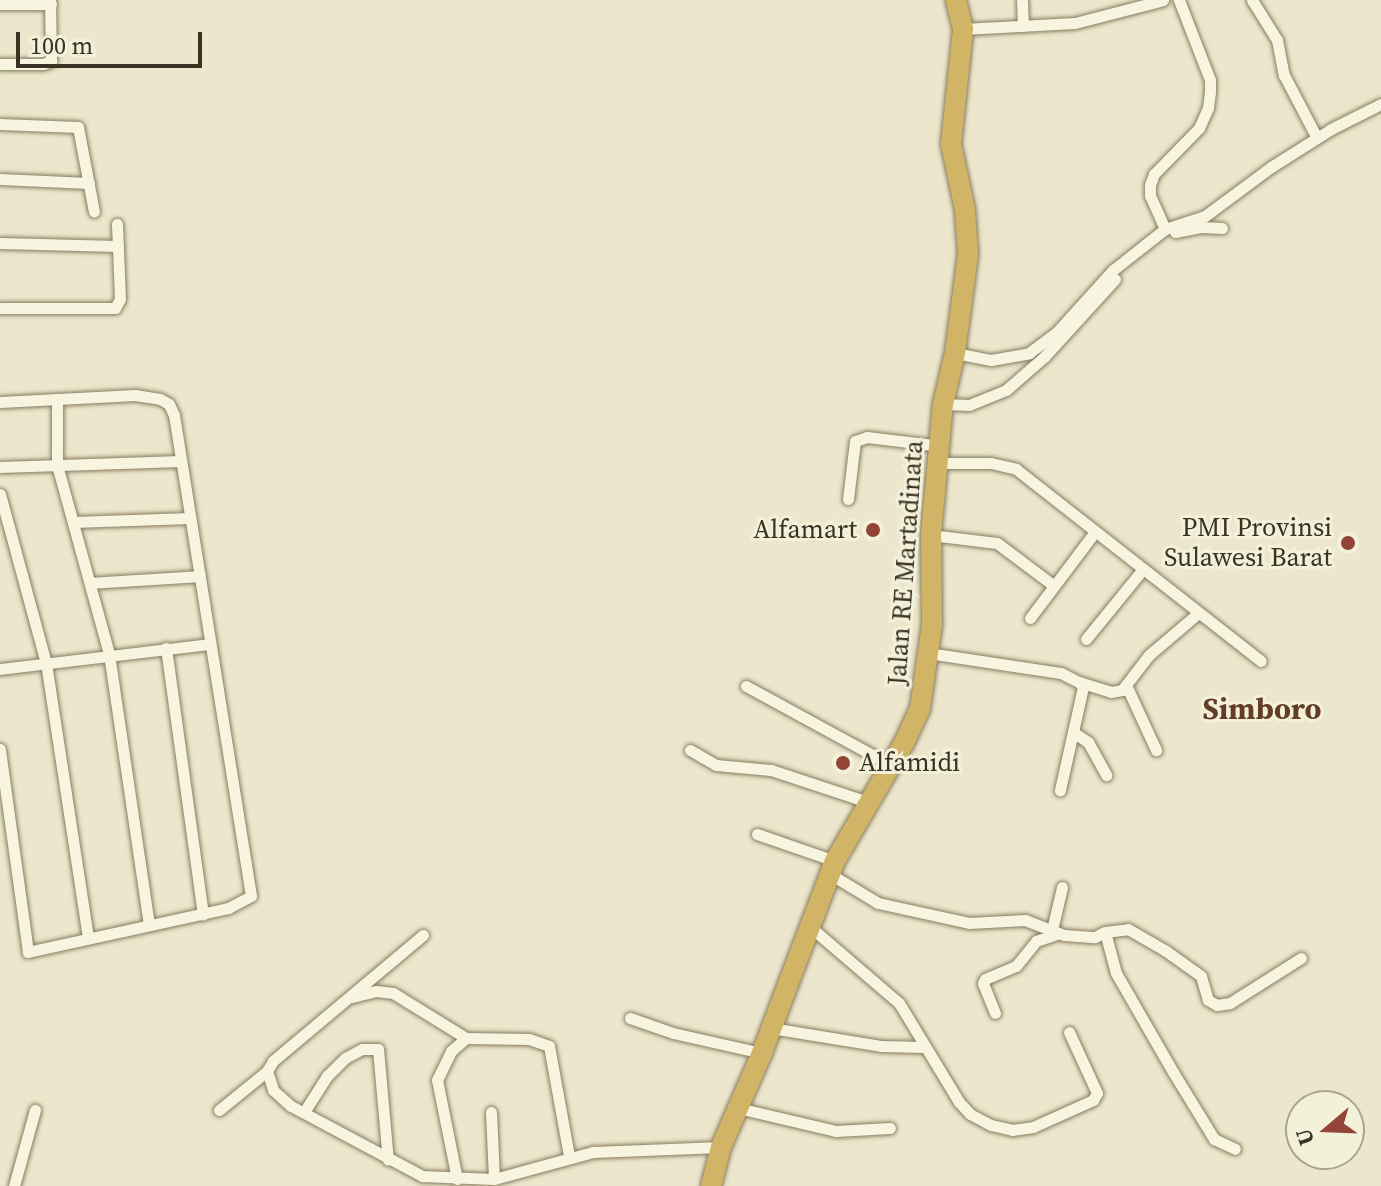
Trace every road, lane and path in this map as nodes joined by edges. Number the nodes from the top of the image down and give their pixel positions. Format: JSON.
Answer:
{"nodes":[{"id":1,"x":956,"y":0,"type":"edge"},
{"id":2,"x":1022,"y":0,"type":"edge"},
{"id":3,"x":1163,"y":0,"type":"edge"},
{"id":4,"x":1179,"y":0,"type":"edge"},
{"id":5,"x":1252,"y":0,"type":"edge"},
{"id":6,"x":50,"y":2,"type":"edge"},
{"id":7,"x":0,"y":4,"type":"edge"},
{"id":8,"x":1023,"y":26,"type":"junction"},
{"id":9,"x":963,"y":29,"type":"junction"},
{"id":10,"x":0,"y":64,"type":"edge"},
{"id":11,"x":1381,"y":104,"type":"edge"},
{"id":12,"x":0,"y":124,"type":"edge"},
{"id":13,"x":1317,"y":138,"type":"junction"},
{"id":14,"x":0,"y":179,"type":"edge"},
{"id":15,"x":89,"y":183,"type":"junction"},
{"id":16,"x":94,"y":212,"type":"dead end"},
{"id":17,"x":1203,"y":221,"type":"junction"},
{"id":18,"x":117,"y":224,"type":"dead end"},
{"id":19,"x":1165,"y":229,"type":"junction"},
{"id":20,"x":0,"y":243,"type":"edge"},
{"id":21,"x":118,"y":246,"type":"junction"},
{"id":22,"x":1115,"y":273,"type":"junction"},
{"id":23,"x":0,"y":308,"type":"edge"},
{"id":24,"x":1042,"y":351,"type":"junction"},
{"id":25,"x":955,"y":353,"type":"junction"},
{"id":26,"x":57,"y":399,"type":"junction"},
{"id":27,"x":0,"y":402,"type":"edge"},
{"id":28,"x":943,"y":404,"type":"junction"},
{"id":29,"x":940,"y":455,"type":"junction"},
{"id":30,"x":181,"y":461,"type":"junction"},
{"id":31,"x":57,"y":465,"type":"junction"},
{"id":32,"x":0,"y":467,"type":"edge"},
{"id":33,"x":0,"y":494,"type":"edge"},
{"id":34,"x":848,"y":499,"type":"dead end"},
{"id":35,"x":190,"y":518,"type":"junction"},
{"id":36,"x":73,"y":522,"type":"junction"},
{"id":37,"x":1094,"y":533,"type":"junction"},
{"id":38,"x":931,"y":535,"type":"junction"},
{"id":39,"x":1143,"y":569,"type":"junction"},
{"id":40,"x":200,"y":576,"type":"junction"},
{"id":41,"x":90,"y":583,"type":"junction"},
{"id":42,"x":1054,"y":586,"type":"junction"},
{"id":43,"x":1197,"y":614,"type":"junction"},
{"id":44,"x":1030,"y":618,"type":"dead end"},
{"id":45,"x":1086,"y":639,"type":"dead end"},
{"id":46,"x":210,"y":644,"type":"junction"},
{"id":47,"x":166,"y":648,"type":"junction"},
{"id":48,"x":928,"y":653,"type":"junction"},
{"id":49,"x":109,"y":654,"type":"junction"},
{"id":50,"x":1261,"y":661,"type":"dead end"},
{"id":51,"x":46,"y":663,"type":"junction"},
{"id":52,"x":0,"y":669,"type":"edge"},
{"id":53,"x":1079,"y":682,"type":"junction"},
{"id":54,"x":1126,"y":685,"type":"junction"},
{"id":55,"x":746,"y":686,"type":"dead end"},
{"id":56,"x":1073,"y":732,"type":"junction"},
{"id":57,"x":0,"y":749,"type":"edge"},
{"id":58,"x":690,"y":750,"type":"dead end"},
{"id":59,"x":1156,"y":750,"type":"dead end"},
{"id":60,"x":891,"y":765,"type":"junction"},
{"id":61,"x":1106,"y":775,"type":"dead end"},
{"id":62,"x":1060,"y":790,"type":"dead end"},
{"id":63,"x":868,"y":802,"type":"junction"},
{"id":64,"x":757,"y":834,"type":"dead end"},
{"id":65,"x":832,"y":868,"type":"junction"},
{"id":66,"x":1062,"y":887,"type":"dead end"},
{"id":67,"x":203,"y":914,"type":"junction"},
{"id":68,"x":149,"y":925,"type":"junction"},
{"id":69,"x":808,"y":925,"type":"junction"},
{"id":70,"x":1056,"y":932,"type":"junction"},
{"id":71,"x":1105,"y":932,"type":"junction"},
{"id":72,"x":423,"y":935,"type":"dead end"},
{"id":73,"x":88,"y":938,"type":"junction"},
{"id":74,"x":1301,"y":958,"type":"dead end"},
{"id":75,"x":349,"y":997,"type":"junction"},
{"id":76,"x":995,"y":1013,"type":"dead end"},
{"id":77,"x":630,"y":1018,"type":"dead end"},
{"id":78,"x":771,"y":1028,"type":"junction"},
{"id":79,"x":1069,"y":1032,"type":"dead end"},
{"id":80,"x":466,"y":1038,"type":"junction"},
{"id":81,"x":923,"y":1047,"type":"junction"},
{"id":82,"x":762,"y":1053,"type":"junction"},
{"id":83,"x":267,"y":1071,"type":"junction"},
{"id":84,"x":738,"y":1108,"type":"junction"},
{"id":85,"x":35,"y":1110,"type":"dead end"},
{"id":86,"x":219,"y":1110,"type":"dead end"},
{"id":87,"x":304,"y":1112,"type":"junction"},
{"id":88,"x":491,"y":1112,"type":"dead end"},
{"id":89,"x":890,"y":1128,"type":"dead end"},
{"id":90,"x":721,"y":1147,"type":"junction"},
{"id":91,"x":1235,"y":1149,"type":"dead end"},
{"id":92,"x":569,"y":1156,"type":"junction"},
{"id":93,"x":388,"y":1160,"type":"junction"},
{"id":94,"x":457,"y":1179,"type":"junction"},
{"id":95,"x":494,"y":1179,"type":"junction"},
{"id":96,"x":14,"y":1186,"type":"edge"},
{"id":97,"x":711,"y":1186,"type":"edge"}],
"edges":[{"from":1,"to":9,"type":"highway","name":"Jalan RE Martadinata"},
{"from":2,"to":8,"type":"street"},
{"from":3,"to":8,"type":"street"},
{"from":4,"to":19,"type":"street"},
{"from":5,"to":13,"type":"street"},
{"from":6,"to":7,"type":"street"},
{"from":6,"to":10,"type":"street"},
{"from":8,"to":9,"type":"street"},
{"from":9,"to":25,"type":"highway","name":"Jalan RE Martadinata"},
{"from":11,"to":13,"type":"street"},
{"from":12,"to":15,"type":"street"},
{"from":13,"to":17,"type":"street"},
{"from":14,"to":15,"type":"street"},
{"from":15,"to":16,"type":"street"},
{"from":17,"to":19,"type":"street"},
{"from":17,"to":22,"type":"street"},
{"from":18,"to":21,"type":"street"},
{"from":19,"to":22,"type":"street"},
{"from":20,"to":21,"type":"street"},
{"from":21,"to":23,"type":"street"},
{"from":22,"to":24,"type":"street"},
{"from":24,"to":25,"type":"street"},
{"from":24,"to":28,"type":"street"},
{"from":25,"to":28,"type":"highway","name":"Jalan RE Martadinata"},
{"from":26,"to":27,"type":"street"},
{"from":26,"to":30,"type":"street"},
{"from":26,"to":31,"type":"street"},
{"from":28,"to":29,"type":"highway","name":"Jalan RE Martadinata"},
{"from":29,"to":34,"type":"street"},
{"from":29,"to":37,"type":"street"},
{"from":29,"to":38,"type":"highway","name":"Jalan RE Martadinata"},
{"from":30,"to":31,"type":"street"},
{"from":30,"to":35,"type":"street"},
{"from":31,"to":32,"type":"street"},
{"from":31,"to":36,"type":"street"},
{"from":33,"to":51,"type":"street"},
{"from":35,"to":36,"type":"street"},
{"from":35,"to":40,"type":"street"},
{"from":36,"to":41,"type":"street"},
{"from":37,"to":39,"type":"street"},
{"from":37,"to":42,"type":"street"},
{"from":38,"to":42,"type":"street"},
{"from":38,"to":48,"type":"highway","name":"Jalan RE Martadinata"},
{"from":39,"to":43,"type":"street"},
{"from":39,"to":45,"type":"street"},
{"from":40,"to":41,"type":"street"},
{"from":40,"to":46,"type":"street"},
{"from":41,"to":49,"type":"street"},
{"from":42,"to":44,"type":"street"},
{"from":43,"to":50,"type":"street"},
{"from":43,"to":54,"type":"street"},
{"from":46,"to":47,"type":"street"},
{"from":46,"to":67,"type":"street"},
{"from":47,"to":49,"type":"street"},
{"from":47,"to":67,"type":"street"},
{"from":48,"to":53,"type":"street"},
{"from":48,"to":60,"type":"highway","name":"Jalan RE Martadinata"},
{"from":49,"to":51,"type":"street"},
{"from":49,"to":68,"type":"street"},
{"from":51,"to":52,"type":"street"},
{"from":51,"to":73,"type":"street"},
{"from":53,"to":54,"type":"street"},
{"from":53,"to":56,"type":"street"},
{"from":54,"to":59,"type":"street"},
{"from":55,"to":60,"type":"street"},
{"from":56,"to":61,"type":"street"},
{"from":56,"to":62,"type":"street"},
{"from":57,"to":73,"type":"street"},
{"from":58,"to":63,"type":"street"},
{"from":60,"to":63,"type":"highway","name":"Jalan RE Martadinata"},
{"from":63,"to":65,"type":"highway","name":"Jalan RE Martadinata"},
{"from":64,"to":65,"type":"street"},
{"from":65,"to":69,"type":"highway","name":"Jalan RE Martadinata"},
{"from":65,"to":70,"type":"street"},
{"from":66,"to":70,"type":"street"},
{"from":67,"to":68,"type":"street"},
{"from":68,"to":73,"type":"street"},
{"from":69,"to":78,"type":"highway","name":"Jalan RE Martadinata"},
{"from":69,"to":81,"type":"street"},
{"from":70,"to":71,"type":"street"},
{"from":70,"to":76,"type":"street"},
{"from":71,"to":74,"type":"street"},
{"from":71,"to":91,"type":"street"},
{"from":72,"to":75,"type":"street"},
{"from":75,"to":80,"type":"street"},
{"from":75,"to":83,"type":"street"},
{"from":77,"to":82,"type":"street"},
{"from":78,"to":81,"type":"street"},
{"from":78,"to":82,"type":"highway","name":"Jalan RE Martadinata"},
{"from":79,"to":81,"type":"street"},
{"from":80,"to":92,"type":"street"},
{"from":80,"to":94,"type":"street"},
{"from":82,"to":84,"type":"highway","name":"Jalan RE Martadinata"},
{"from":83,"to":86,"type":"street"},
{"from":83,"to":87,"type":"street"},
{"from":84,"to":89,"type":"street"},
{"from":84,"to":90,"type":"highway","name":"Jalan RE Martadinata"},
{"from":85,"to":96,"type":"street"},
{"from":87,"to":93,"type":"street"},
{"from":87,"to":93,"type":"street"},
{"from":88,"to":95,"type":"street"},
{"from":90,"to":92,"type":"street"},
{"from":90,"to":97,"type":"highway","name":"Jalan RE Martadinata"},
{"from":92,"to":95,"type":"street"},
{"from":93,"to":94,"type":"street"},
{"from":94,"to":95,"type":"street"}]}
